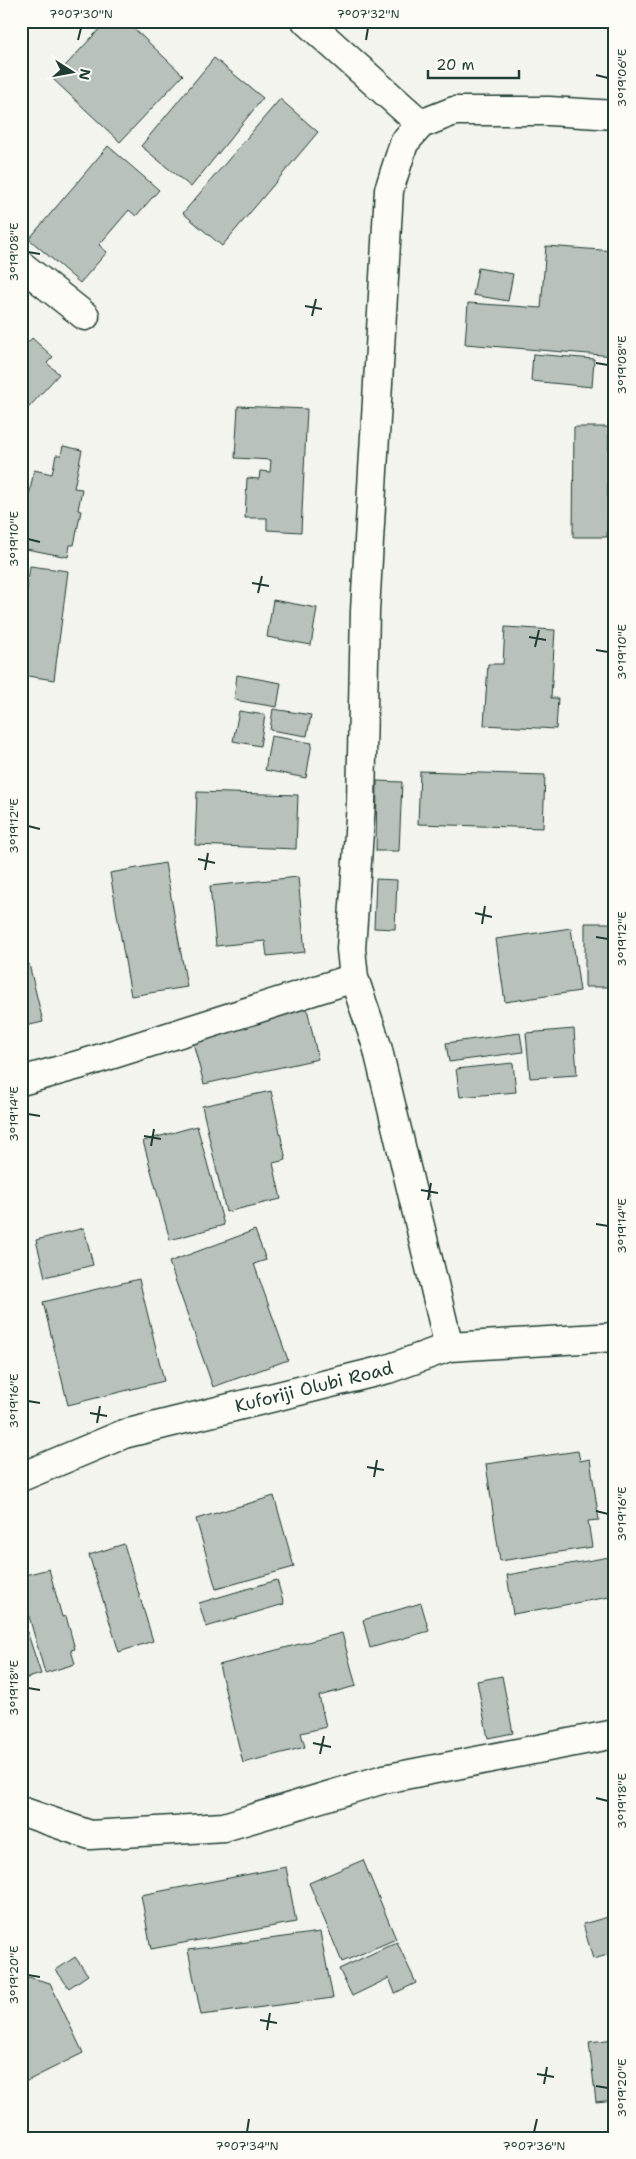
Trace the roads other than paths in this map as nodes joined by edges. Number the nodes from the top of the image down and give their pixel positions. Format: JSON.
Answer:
{"nodes":[{"id":1,"x":306,"y":21,"type":"edge"},
{"id":2,"x":615,"y":115,"type":"edge"},
{"id":3,"x":421,"y":124,"type":"junction"},
{"id":4,"x":21,"y":265,"type":"edge"},
{"id":5,"x":85,"y":316,"type":"dead end"},
{"id":6,"x":354,"y":978,"type":"junction"},
{"id":7,"x":21,"y":1081,"type":"edge"},
{"id":8,"x":615,"y":1337,"type":"edge"},
{"id":9,"x":450,"y":1347,"type":"junction"},
{"id":10,"x":21,"y":1477,"type":"edge"},
{"id":11,"x":615,"y":1734,"type":"edge"},
{"id":12,"x":21,"y":1811,"type":"edge"}],
"edges":[{"from":1,"to":3,"type":"street"},
{"from":2,"to":3,"type":"street"},
{"from":3,"to":6,"type":"street"},
{"from":4,"to":5,"type":"street"},
{"from":6,"to":7,"type":"street"},
{"from":6,"to":9,"type":"street"},
{"from":8,"to":9,"type":"street","name":"Kuforiji Olubi Road"},
{"from":9,"to":10,"type":"street","name":"Kuforiji Olubi Road"},
{"from":11,"to":12,"type":"street"}]}
